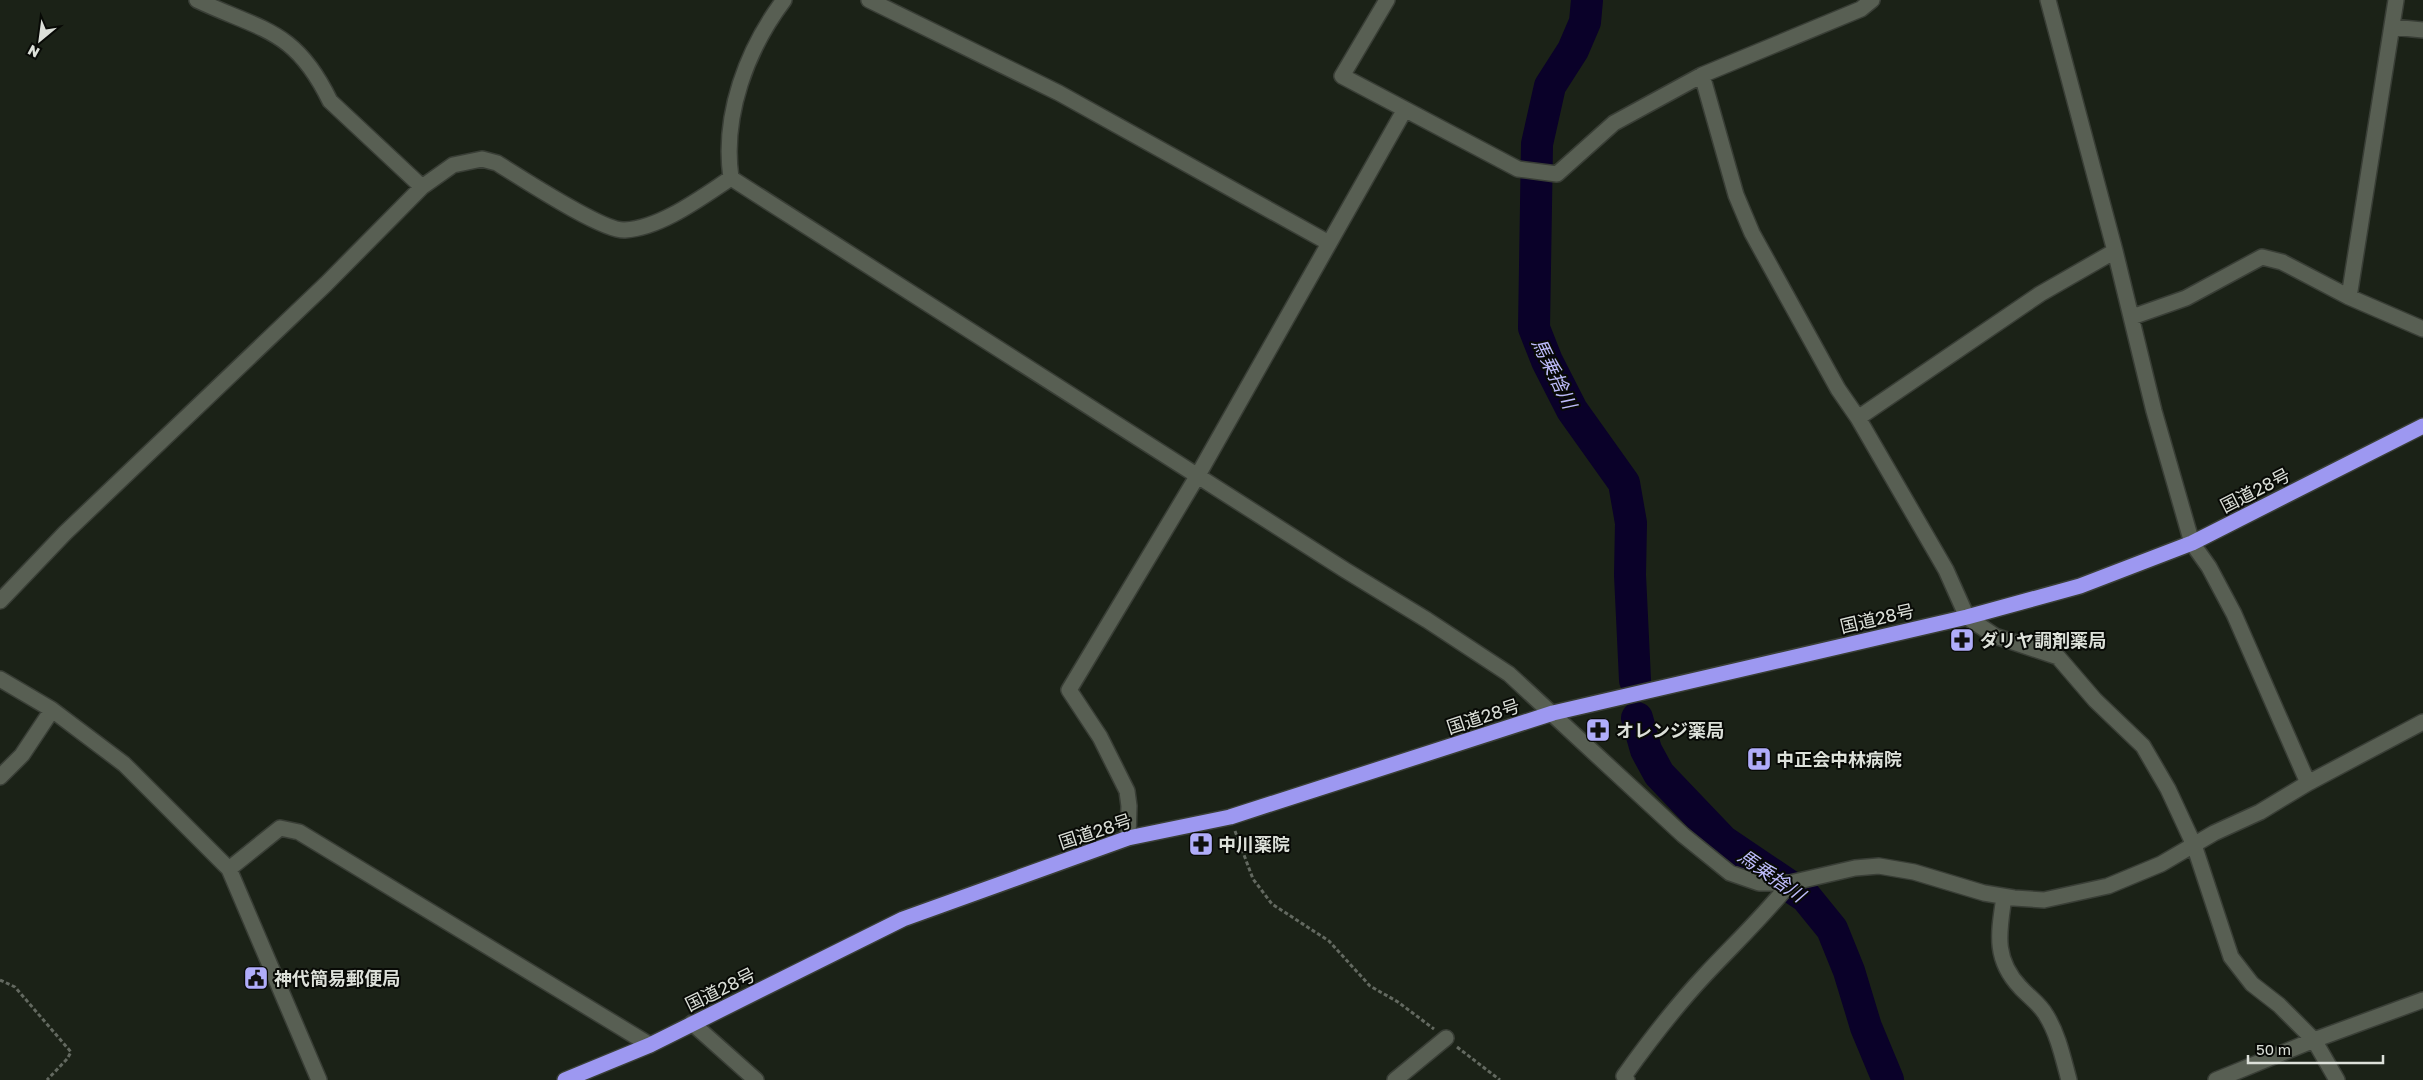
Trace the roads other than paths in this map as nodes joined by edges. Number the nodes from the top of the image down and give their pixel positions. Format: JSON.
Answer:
{"nodes":[{"id":1,"x":197,"y":0,"type":"edge"},
{"id":2,"x":784,"y":0,"type":"edge"},
{"id":3,"x":868,"y":0,"type":"edge"},
{"id":4,"x":1387,"y":0,"type":"edge"},
{"id":5,"x":2048,"y":0,"type":"edge"},
{"id":6,"x":2396,"y":0,"type":"edge"},
{"id":7,"x":1863,"y":3,"type":"edge"},
{"id":8,"x":2392,"y":27,"type":"junction"},
{"id":9,"x":2423,"y":30,"type":"edge"},
{"id":10,"x":1702,"y":76,"type":"junction"},
{"id":11,"x":1404,"y":111,"type":"junction"},
{"id":12,"x":731,"y":178,"type":"junction"},
{"id":13,"x":422,"y":187,"type":"junction"},
{"id":14,"x":1329,"y":243,"type":"junction"},
{"id":15,"x":2115,"y":251,"type":"junction"},
{"id":16,"x":2350,"y":297,"type":"junction"},
{"id":17,"x":2132,"y":318,"type":"junction"},
{"id":18,"x":2423,"y":329,"type":"edge"},
{"id":19,"x":1858,"y":418,"type":"junction"},
{"id":20,"x":2423,"y":426,"type":"edge"},
{"id":21,"x":1198,"y":475,"type":"junction"},
{"id":22,"x":2192,"y":543,"type":"junction"},
{"id":23,"x":0,"y":601,"type":"edge"},
{"id":24,"x":1967,"y":617,"type":"junction"},
{"id":25,"x":0,"y":679,"type":"edge"},
{"id":26,"x":52,"y":710,"type":"junction"},
{"id":27,"x":1553,"y":713,"type":"junction"},
{"id":28,"x":2423,"y":722,"type":"edge"},
{"id":29,"x":0,"y":778,"type":"edge"},
{"id":30,"x":2308,"y":783,"type":"junction"},
{"id":31,"x":1128,"y":838,"type":"junction"},
{"id":32,"x":2194,"y":845,"type":"junction"},
{"id":33,"x":228,"y":869,"type":"junction"},
{"id":34,"x":1790,"y":883,"type":"junction"},
{"id":35,"x":2004,"y":897,"type":"junction"},
{"id":36,"x":2423,"y":1000,"type":"edge"},
{"id":37,"x":692,"y":1023,"type":"junction"},
{"id":38,"x":1446,"y":1038,"type":"road end"},
{"id":39,"x":2314,"y":1040,"type":"junction"},
{"id":40,"x":650,"y":1045,"type":"junction"},
{"id":41,"x":319,"y":1080,"type":"edge"},
{"id":42,"x":565,"y":1080,"type":"edge"},
{"id":43,"x":756,"y":1080,"type":"edge"},
{"id":44,"x":1395,"y":1080,"type":"edge"},
{"id":45,"x":1628,"y":1080,"type":"edge"},
{"id":46,"x":2069,"y":1080,"type":"edge"},
{"id":47,"x":2216,"y":1080,"type":"edge"},
{"id":48,"x":2338,"y":1080,"type":"edge"}],
"edges":[{"from":1,"to":13,"type":"street"},
{"from":2,"to":12,"type":"street"},
{"from":3,"to":14,"type":"street"},
{"from":4,"to":11,"type":"street"},
{"from":5,"to":15,"type":"street"},
{"from":6,"to":8,"type":"street"},
{"from":7,"to":10,"type":"street"},
{"from":8,"to":9,"type":"street"},
{"from":8,"to":16,"type":"street"},
{"from":10,"to":11,"type":"street"},
{"from":10,"to":19,"type":"street"},
{"from":11,"to":14,"type":"street"},
{"from":12,"to":13,"type":"street"},
{"from":12,"to":21,"type":"street"},
{"from":13,"to":23,"type":"street"},
{"from":14,"to":21,"type":"street"},
{"from":15,"to":17,"type":"street"},
{"from":15,"to":19,"type":"street"},
{"from":16,"to":17,"type":"street"},
{"from":16,"to":18,"type":"street"},
{"from":17,"to":22,"type":"street"},
{"from":19,"to":24,"type":"street"},
{"from":20,"to":22,"type":"highway","name":"国道28号"},
{"from":21,"to":27,"type":"street"},
{"from":21,"to":31,"type":"street"},
{"from":22,"to":24,"type":"highway","name":"国道28号"},
{"from":22,"to":30,"type":"street"},
{"from":24,"to":27,"type":"highway","name":"国道28号"},
{"from":24,"to":32,"type":"street"},
{"from":25,"to":26,"type":"street"},
{"from":26,"to":29,"type":"street"},
{"from":26,"to":33,"type":"street"},
{"from":27,"to":31,"type":"highway","name":"国道28号"},
{"from":27,"to":34,"type":"street"},
{"from":28,"to":30,"type":"street"},
{"from":30,"to":32,"type":"street"},
{"from":31,"to":37,"type":"highway","name":"国道28号"},
{"from":32,"to":35,"type":"street"},
{"from":32,"to":39,"type":"street"},
{"from":33,"to":40,"type":"street"},
{"from":33,"to":41,"type":"street"},
{"from":34,"to":35,"type":"street"},
{"from":34,"to":45,"type":"street"},
{"from":35,"to":46,"type":"street"},
{"from":36,"to":39,"type":"street"},
{"from":37,"to":40,"type":"highway","name":"国道28号"},
{"from":37,"to":43,"type":"street"},
{"from":38,"to":44,"type":"street"},
{"from":39,"to":47,"type":"street"},
{"from":39,"to":48,"type":"street"},
{"from":40,"to":42,"type":"highway","name":"国道28号"}]}
